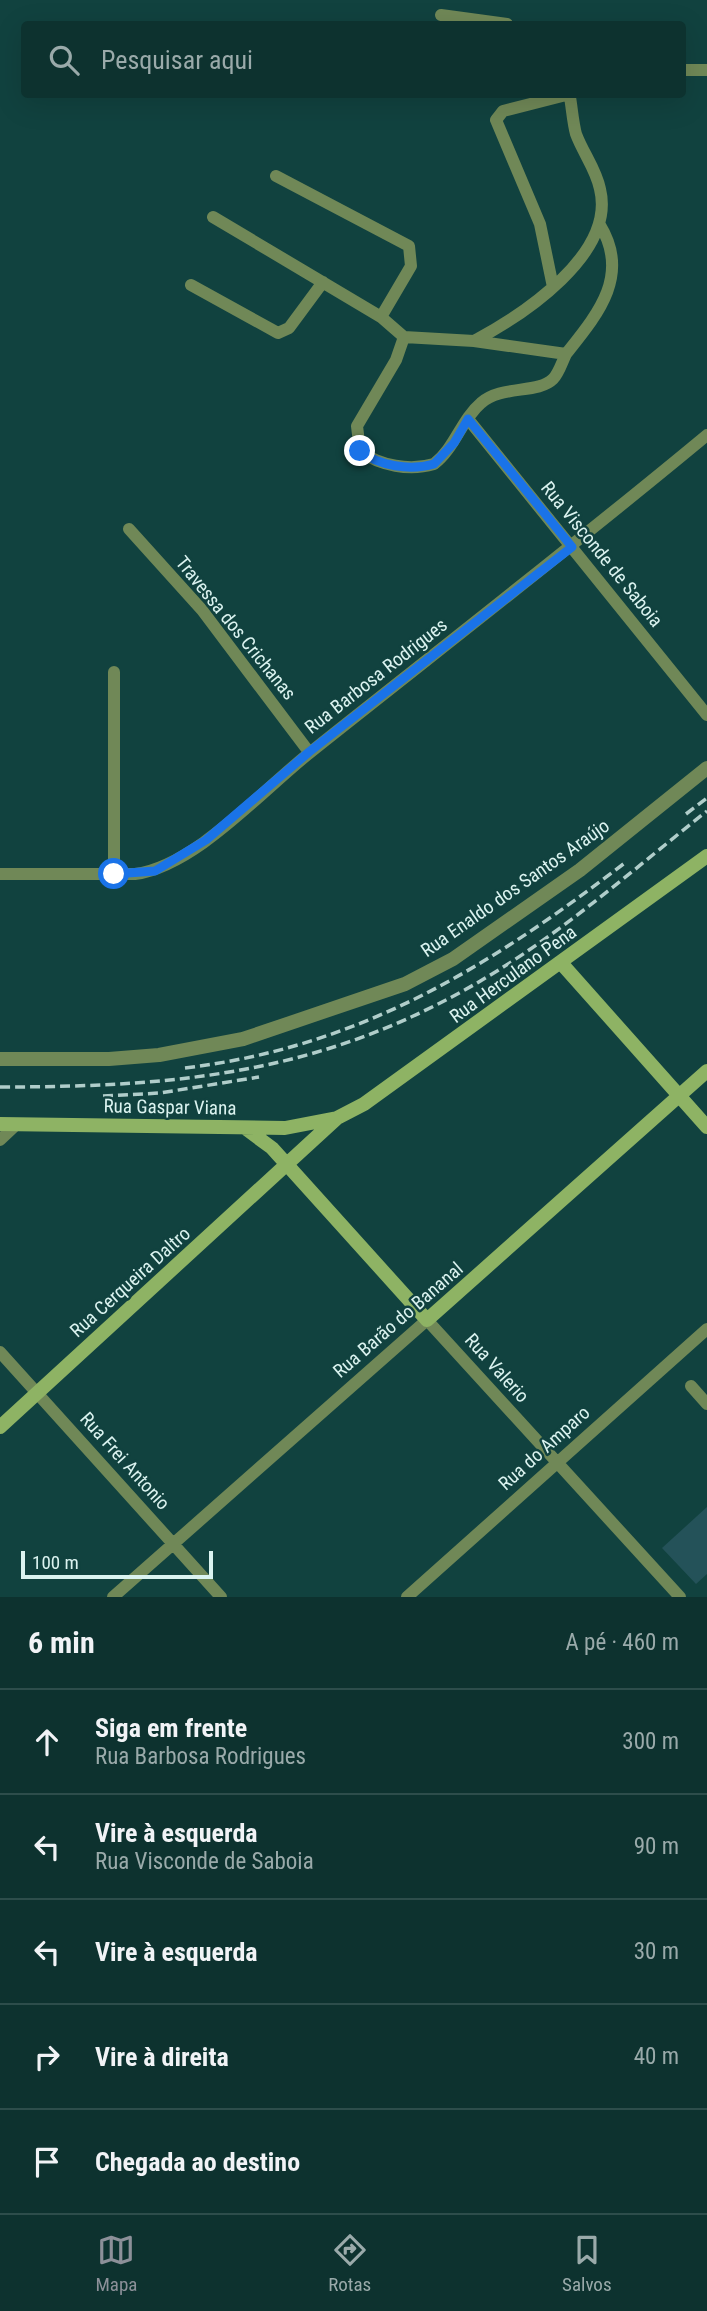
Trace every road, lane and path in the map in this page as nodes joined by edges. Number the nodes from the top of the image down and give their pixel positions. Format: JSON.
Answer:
{"nodes":[{"id":1,"x":441,"y":15,"type":"dead end"},
{"id":2,"x":485,"y":21,"type":"edge"},
{"id":3,"x":686,"y":70,"type":"edge"},
{"id":4,"x":707,"y":70,"type":"edge"},
{"id":5,"x":561,"y":98,"type":"edge"},
{"id":6,"x":570,"y":98,"type":"edge"},
{"id":7,"x":276,"y":176,"type":"dead end"},
{"id":8,"x":213,"y":216,"type":"dead end"},
{"id":9,"x":600,"y":225,"type":"junction"},
{"id":10,"x":323,"y":282,"type":"junction"},
{"id":11,"x":191,"y":285,"type":"dead end"},
{"id":12,"x":553,"y":287,"type":"junction"},
{"id":13,"x":381,"y":317,"type":"junction"},
{"id":14,"x":404,"y":337,"type":"junction"},
{"id":15,"x":474,"y":341,"type":"junction"},
{"id":16,"x":566,"y":355,"type":"junction"},
{"id":17,"x":468,"y":419,"type":"junction"},
{"id":18,"x":707,"y":435,"type":"edge"},
{"id":19,"x":129,"y":530,"type":"dead end"},
{"id":20,"x":572,"y":547,"type":"junction"},
{"id":21,"x":114,"y":672,"type":"dead end"},
{"id":22,"x":707,"y":715,"type":"edge"},
{"id":23,"x":309,"y":752,"type":"junction"},
{"id":24,"x":707,"y":768,"type":"edge"},
{"id":25,"x":707,"y":856,"type":"edge"},
{"id":26,"x":0,"y":874,"type":"edge"},
{"id":27,"x":114,"y":874,"type":"junction"},
{"id":28,"x":562,"y":964,"type":"junction"},
{"id":29,"x":0,"y":1059,"type":"edge"},
{"id":30,"x":707,"y":1071,"type":"edge"},
{"id":31,"x":680,"y":1096,"type":"junction"},
{"id":32,"x":337,"y":1118,"type":"junction"},
{"id":33,"x":0,"y":1124,"type":"edge"},
{"id":34,"x":17,"y":1124,"type":"junction"},
{"id":35,"x":707,"y":1127,"type":"edge"},
{"id":36,"x":244,"y":1128,"type":"junction"},
{"id":37,"x":0,"y":1140,"type":"edge"},
{"id":38,"x":286,"y":1165,"type":"junction"},
{"id":39,"x":427,"y":1320,"type":"junction"},
{"id":40,"x":707,"y":1329,"type":"edge"},
{"id":41,"x":0,"y":1352,"type":"edge"},
{"id":42,"x":691,"y":1386,"type":"dead end"},
{"id":43,"x":37,"y":1393,"type":"junction"},
{"id":44,"x":707,"y":1404,"type":"edge"},
{"id":45,"x":0,"y":1427,"type":"edge"},
{"id":46,"x":557,"y":1462,"type":"junction"},
{"id":47,"x":173,"y":1544,"type":"junction"},
{"id":48,"x":113,"y":1597,"type":"edge"},
{"id":49,"x":221,"y":1597,"type":"edge"},
{"id":50,"x":408,"y":1597,"type":"edge"},
{"id":51,"x":680,"y":1597,"type":"edge"}],
"edges":[{"from":1,"to":2,"type":"street"},
{"from":3,"to":4,"type":"street"},
{"from":5,"to":12,"type":"street"},
{"from":6,"to":9,"type":"street"},
{"from":7,"to":13,"type":"street"},
{"from":8,"to":10,"type":"street"},
{"from":9,"to":12,"type":"street"},
{"from":9,"to":16,"type":"street"},
{"from":10,"to":11,"type":"street"},
{"from":10,"to":13,"type":"street"},
{"from":12,"to":15,"type":"street"},
{"from":13,"to":14,"type":"street"},
{"from":14,"to":15,"type":"street"},
{"from":14,"to":17,"type":"street"},
{"from":15,"to":16,"type":"street"},
{"from":16,"to":17,"type":"street"},
{"from":17,"to":20,"type":"street","name":"Rua Visconde de Saboia"},
{"from":18,"to":20,"type":"street","name":"Rua Barbosa Rodrigues"},
{"from":19,"to":23,"type":"street","name":"Travessa dos Crichanas"},
{"from":20,"to":22,"type":"street","name":"Rua Visconde de Saboia"},
{"from":20,"to":23,"type":"street","name":"Rua Barbosa Rodrigues"},
{"from":21,"to":27,"type":"street"},
{"from":23,"to":27,"type":"street","name":"Rua Barbosa Rodrigues"},
{"from":24,"to":29,"type":"street","name":"Rua Enaldo dos Santos Araújo"},
{"from":25,"to":28,"type":"main road","name":"Rua Herculano Pena"},
{"from":26,"to":27,"type":"street","name":"Rua Barbosa Rodrigues"},
{"from":28,"to":31,"type":"main road"},
{"from":28,"to":32,"type":"main road","name":"Rua Herculano Pena"},
{"from":30,"to":31,"type":"main road","name":"Rua Barão do Bananal"},
{"from":31,"to":35,"type":"main road"},
{"from":31,"to":39,"type":"main road","name":"Rua Barão do Bananal"},
{"from":32,"to":36,"type":"main road","name":"Rua Gaspar Viana"},
{"from":32,"to":38,"type":"main road","name":"Rua Cerqueira Daltro"},
{"from":33,"to":34,"type":"main road","name":"Rua Gaspar Viana"},
{"from":34,"to":36,"type":"main road","name":"Rua Gaspar Viana"},
{"from":34,"to":37,"type":"street"},
{"from":36,"to":38,"type":"main road"},
{"from":38,"to":39,"type":"main road","name":"Rua Valerio"},
{"from":38,"to":43,"type":"main road","name":"Rua Cerqueira Daltro"},
{"from":39,"to":46,"type":"street","name":"Rua Valerio"},
{"from":39,"to":47,"type":"street","name":"Rua Barão do Bananal"},
{"from":40,"to":46,"type":"street","name":"Rua do Amparo"},
{"from":41,"to":43,"type":"street","name":"Rua Frei Antonio"},
{"from":42,"to":44,"type":"street"},
{"from":43,"to":45,"type":"main road","name":"Rua Cerqueira Daltro"},
{"from":43,"to":47,"type":"street","name":"Rua Frei Antonio"},
{"from":46,"to":50,"type":"street","name":"Rua do Amparo"},
{"from":46,"to":51,"type":"street","name":"Rua Valerio"},
{"from":47,"to":48,"type":"street","name":"Rua Barão do Bananal"},
{"from":47,"to":49,"type":"street","name":"Rua Frei Antonio"}]}
